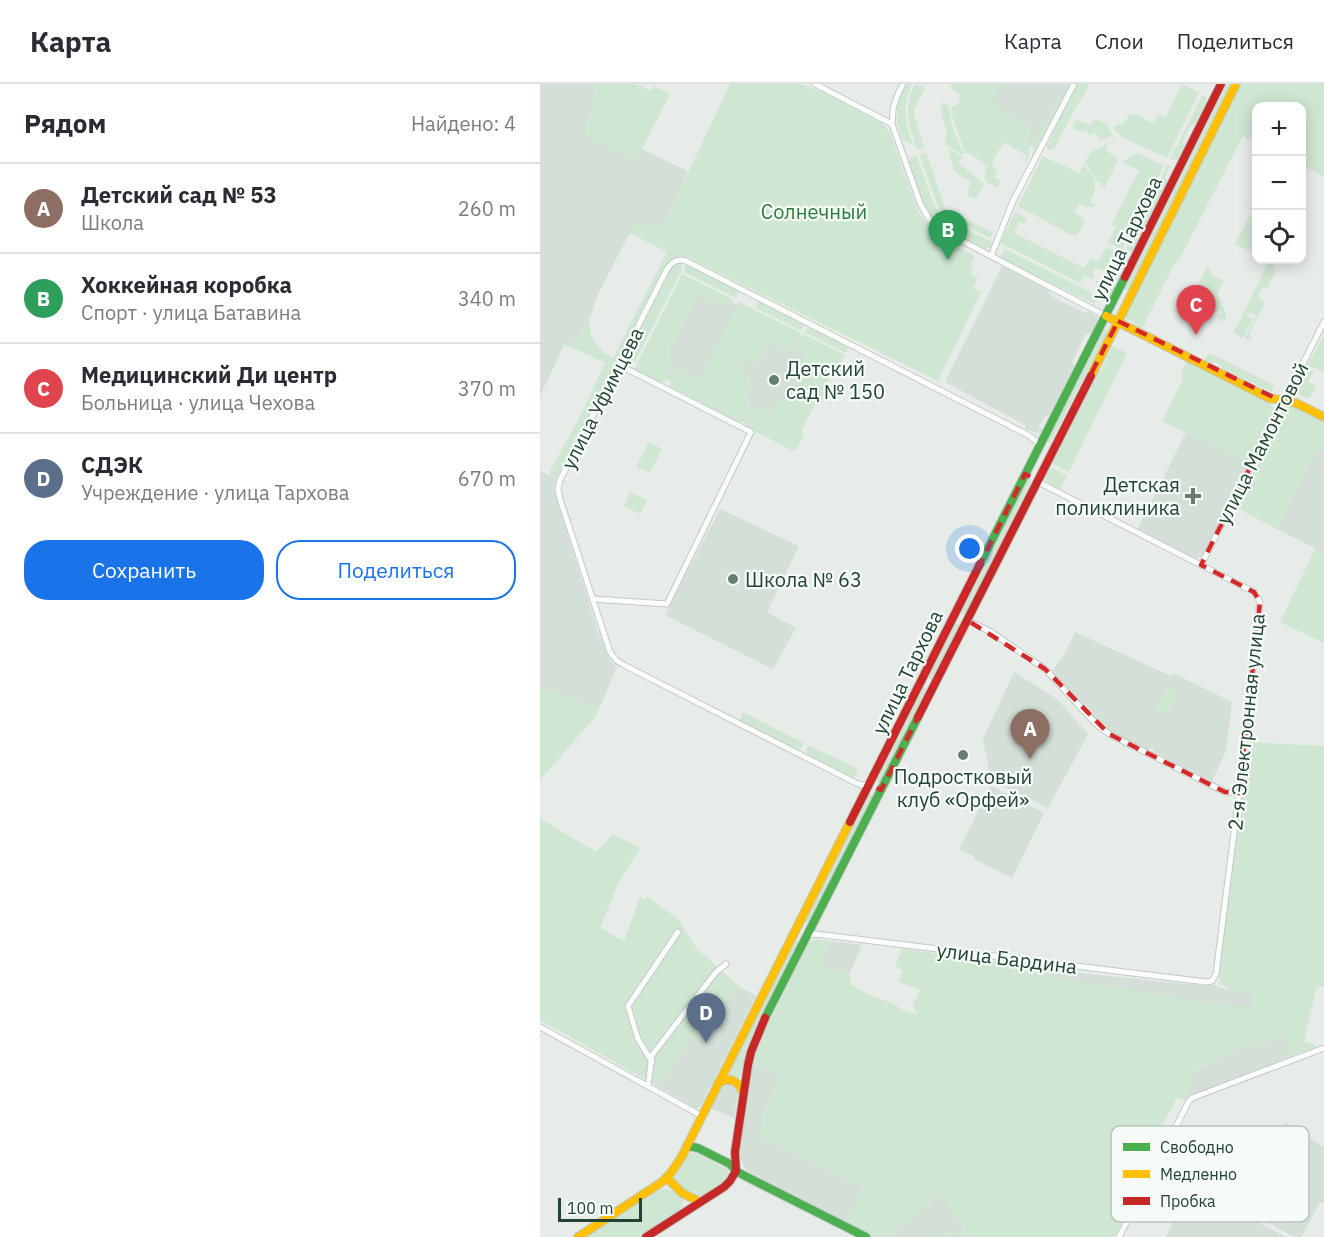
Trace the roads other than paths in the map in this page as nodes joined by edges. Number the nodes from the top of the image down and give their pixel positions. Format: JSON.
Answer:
{"nodes":[{"id":1,"x":815,"y":84,"type":"edge"},
{"id":2,"x":903,"y":84,"type":"edge"},
{"id":3,"x":1074,"y":84,"type":"edge"},
{"id":4,"x":1221,"y":84,"type":"edge"},
{"id":5,"x":1236,"y":84,"type":"edge"},
{"id":6,"x":892,"y":124,"type":"junction"},
{"id":7,"x":991,"y":256,"type":"junction"},
{"id":8,"x":1118,"y":292,"type":"junction"},
{"id":9,"x":1130,"y":298,"type":"junction"},
{"id":10,"x":1106,"y":316,"type":"junction"},
{"id":11,"x":1118,"y":321,"type":"junction"},
{"id":12,"x":1324,"y":322,"type":"edge"},
{"id":13,"x":619,"y":365,"type":"junction"},
{"id":14,"x":1283,"y":402,"type":"junction"},
{"id":15,"x":1324,"y":417,"type":"edge"},
{"id":16,"x":1040,"y":444,"type":"junction"},
{"id":17,"x":1053,"y":450,"type":"junction"},
{"id":18,"x":1025,"y":474,"type":"junction"},
{"id":19,"x":1037,"y":480,"type":"junction"},
{"id":20,"x":1201,"y":565,"type":"junction"},
{"id":21,"x":593,"y":599,"type":"junction"},
{"id":22,"x":967,"y":620,"type":"junction"},
{"id":23,"x":870,"y":784,"type":"junction"},
{"id":24,"x":881,"y":790,"type":"junction"},
{"id":25,"x":1239,"y":793,"type":"junction"},
{"id":26,"x":796,"y":931,"type":"junction"},
{"id":27,"x":678,"y":932,"type":"dead end"},
{"id":28,"x":807,"y":935,"type":"junction"},
{"id":29,"x":726,"y":964,"type":"dead end"},
{"id":30,"x":1206,"y":982,"type":"joint"},
{"id":31,"x":540,"y":1027,"type":"edge"},
{"id":32,"x":1324,"y":1048,"type":"edge"},
{"id":33,"x":652,"y":1062,"type":"junction"},
{"id":34,"x":718,"y":1083,"type":"junction"},
{"id":35,"x":648,"y":1086,"type":"junction"},
{"id":36,"x":744,"y":1092,"type":"junction"},
{"id":37,"x":702,"y":1116,"type":"junction"},
{"id":38,"x":1175,"y":1126,"type":"edge"},
{"id":39,"x":687,"y":1146,"type":"junction"},
{"id":40,"x":736,"y":1171,"type":"junction"},
{"id":41,"x":667,"y":1178,"type":"junction"},
{"id":42,"x":700,"y":1202,"type":"junction"},
{"id":43,"x":1127,"y":1222,"type":"edge"},
{"id":44,"x":578,"y":1237,"type":"edge"},
{"id":45,"x":646,"y":1237,"type":"edge"},
{"id":46,"x":866,"y":1237,"type":"edge"},
{"id":47,"x":1119,"y":1237,"type":"edge"}],
"edges":[{"from":1,"to":6,"type":"street"},
{"from":2,"to":6,"type":"street"},
{"from":3,"to":7,"type":"street"},
{"from":4,"to":8,"type":"main road","name":"улица Тархова"},
{"from":5,"to":9,"type":"main road","name":"улица Тархова"},
{"from":6,"to":7,"type":"street"},
{"from":7,"to":10,"type":"street"},
{"from":8,"to":9,"type":"main road"},
{"from":8,"to":10,"type":"main road","name":"улица Тархова"},
{"from":9,"to":11,"type":"main road","name":"улица Тархова"},
{"from":10,"to":11,"type":"main road"},
{"from":10,"to":16,"type":"main road","name":"улица Тархова"},
{"from":11,"to":14,"type":"main road"},
{"from":11,"to":17,"type":"main road","name":"улица Тархова"},
{"from":12,"to":14,"type":"street","name":"улица Мамонтовой"},
{"from":13,"to":16,"type":"street","name":"улица Уфимцева"},
{"from":13,"to":21,"type":"street","name":"улица Уфимцева"},
{"from":13,"to":21,"type":"street"},
{"from":14,"to":15,"type":"main road"},
{"from":14,"to":20,"type":"street","name":"улица Мамонтовой"},
{"from":16,"to":17,"type":"main road"},
{"from":16,"to":18,"type":"main road","name":"улица Тархова"},
{"from":17,"to":19,"type":"main road","name":"улица Тархова"},
{"from":18,"to":19,"type":"main road"},
{"from":18,"to":23,"type":"main road","name":"улица Тархова"},
{"from":19,"to":20,"type":"street","name":"2-я Электронная улица"},
{"from":19,"to":22,"type":"main road","name":"улица Тархова"},
{"from":20,"to":25,"type":"street","name":"2-я Электронная улица"},
{"from":21,"to":23,"type":"street","name":"улица Уфимцева"},
{"from":22,"to":24,"type":"main road","name":"улица Тархова"},
{"from":22,"to":25,"type":"street"},
{"from":23,"to":24,"type":"main road"},
{"from":23,"to":26,"type":"main road","name":"улица Тархова"},
{"from":24,"to":28,"type":"main road","name":"улица Тархова"},
{"from":25,"to":30,"type":"street","name":"2-я Электронная улица"},
{"from":26,"to":28,"type":"main road"},
{"from":26,"to":34,"type":"main road","name":"улица Тархова"},
{"from":27,"to":33,"type":"street"},
{"from":28,"to":30,"type":"street","name":"улица Бардина"},
{"from":28,"to":36,"type":"main road","name":"улица Тархова"},
{"from":29,"to":33,"type":"street"},
{"from":31,"to":35,"type":"street"},
{"from":32,"to":38,"type":"street"},
{"from":33,"to":35,"type":"street"},
{"from":34,"to":36,"type":"main road"},
{"from":34,"to":37,"type":"main road","name":"улица Тархова"},
{"from":35,"to":37,"type":"street"},
{"from":36,"to":40,"type":"main road","name":"улица Тархова"},
{"from":37,"to":39,"type":"main road","name":"улица Тархова"},
{"from":39,"to":40,"type":"main road"},
{"from":39,"to":41,"type":"main road","name":"улица Тархова"},
{"from":40,"to":42,"type":"main road"},
{"from":40,"to":46,"type":"main road"},
{"from":41,"to":42,"type":"main road"},
{"from":41,"to":44,"type":"main road","name":"улица Тархова"},
{"from":42,"to":45,"type":"main road"},
{"from":43,"to":47,"type":"street"}]}
